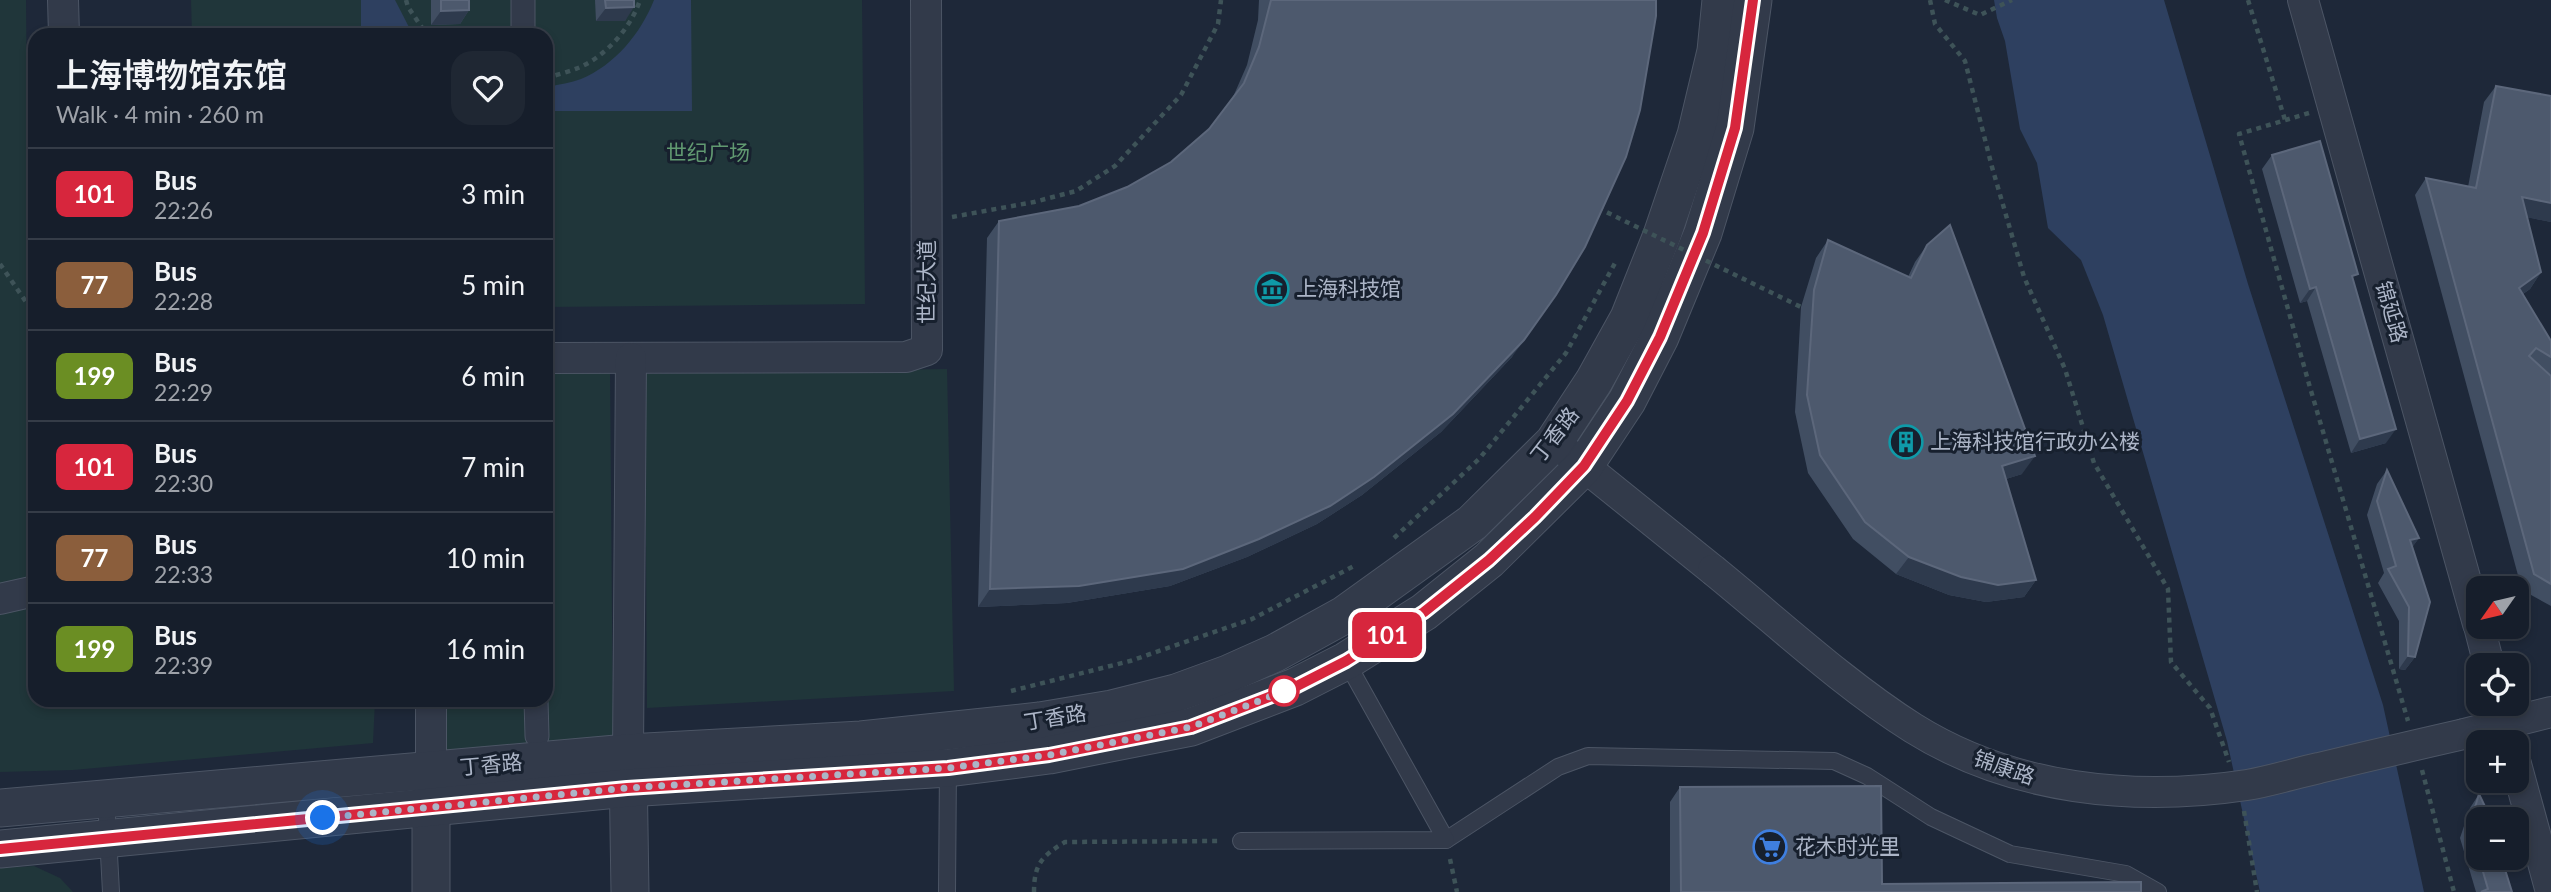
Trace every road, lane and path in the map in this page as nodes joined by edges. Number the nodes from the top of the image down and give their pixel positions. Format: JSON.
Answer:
{"nodes":[{"id":1,"x":63,"y":0,"type":"edge"},
{"id":2,"x":406,"y":0,"type":"edge"},
{"id":3,"x":523,"y":0,"type":"edge"},
{"id":4,"x":640,"y":0,"type":"edge"},
{"id":5,"x":926,"y":0,"type":"edge"},
{"id":6,"x":1221,"y":0,"type":"edge"},
{"id":7,"x":1721,"y":0,"type":"edge"},
{"id":8,"x":1753,"y":0,"type":"edge"},
{"id":9,"x":1930,"y":0,"type":"edge"},
{"id":10,"x":1945,"y":0,"type":"edge"},
{"id":11,"x":2012,"y":0,"type":"edge"},
{"id":12,"x":2248,"y":0,"type":"edge"},
{"id":13,"x":2304,"y":0,"type":"edge"},
{"id":14,"x":64,"y":28,"type":"edge"},
{"id":15,"x":423,"y":28,"type":"edge"},
{"id":16,"x":523,"y":28,"type":"edge"},
{"id":17,"x":553,"y":76,"type":"edge"},
{"id":18,"x":2333,"y":106,"type":"junction"},
{"id":19,"x":2286,"y":120,"type":"junction"},
{"id":20,"x":1598,"y":208,"type":"edge"},
{"id":21,"x":927,"y":220,"type":"junction"},
{"id":22,"x":1637,"y":221,"type":"dead end"},
{"id":23,"x":1631,"y":233,"type":"dead end"},
{"id":24,"x":1619,"y":256,"type":"dead end"},
{"id":25,"x":0,"y":264,"type":"edge"},
{"id":26,"x":28,"y":305,"type":"edge"},
{"id":27,"x":1801,"y":307,"type":"dead end"},
{"id":28,"x":553,"y":358,"type":"edge"},
{"id":29,"x":631,"y":358,"type":"junction"},
{"id":30,"x":1554,"y":442,"type":"junction"},
{"id":31,"x":1584,"y":466,"type":"junction"},
{"id":32,"x":1387,"y":545,"type":"dead end"},
{"id":33,"x":1365,"y":561,"type":"dead end"},
{"id":34,"x":2466,"y":582,"type":"edge"},
{"id":35,"x":28,"y":593,"type":"edge"},
{"id":36,"x":0,"y":599,"type":"edge"},
{"id":37,"x":1346,"y":661,"type":"junction"},
{"id":38,"x":999,"y":693,"type":"dead end"},
{"id":39,"x":431,"y":707,"type":"edge"},
{"id":40,"x":536,"y":707,"type":"edge"},
{"id":41,"x":2551,"y":712,"type":"edge"},
{"id":42,"x":2506,"y":723,"type":"edge"},
{"id":43,"x":949,"y":731,"type":"junction"},
{"id":44,"x":2412,"y":733,"type":"dead end"},
{"id":45,"x":537,"y":736,"type":"dead end"},
{"id":46,"x":2420,"y":759,"type":"dead end"},
{"id":47,"x":2231,"y":766,"type":"dead end"},
{"id":48,"x":948,"y":768,"type":"junction"},
{"id":49,"x":431,"y":770,"type":"junction"},
{"id":50,"x":628,"y":771,"type":"junction"},
{"id":51,"x":2524,"y":793,"type":"edge"},
{"id":52,"x":106,"y":799,"type":"junction"},
{"id":53,"x":2243,"y":801,"type":"dead end"},
{"id":54,"x":430,"y":807,"type":"junction"},
{"id":55,"x":0,"y":808,"type":"edge"},
{"id":56,"x":109,"y":839,"type":"junction"},
{"id":57,"x":1446,"y":840,"type":"junction"},
{"id":58,"x":1241,"y":841,"type":"joint"},
{"id":59,"x":0,"y":849,"type":"edge"},
{"id":60,"x":111,"y":892,"type":"edge"},
{"id":61,"x":431,"y":892,"type":"edge"},
{"id":62,"x":630,"y":892,"type":"edge"},
{"id":63,"x":947,"y":892,"type":"edge"},
{"id":64,"x":1034,"y":892,"type":"edge"},
{"id":65,"x":1457,"y":892,"type":"edge"},
{"id":66,"x":2158,"y":892,"type":"edge"},
{"id":67,"x":2257,"y":892,"type":"edge"},
{"id":68,"x":2454,"y":892,"type":"edge"},
{"id":69,"x":2551,"y":892,"type":"edge"}],
"edges":[{"from":1,"to":14,"type":"street"},
{"from":2,"to":15,"type":"path"},
{"from":3,"to":16,"type":"street"},
{"from":4,"to":17,"type":"path"},
{"from":5,"to":21,"type":"street","name":"世纪大道"},
{"from":6,"to":21,"type":"path"},
{"from":7,"to":30,"type":"street","name":"丁香路"},
{"from":8,"to":31,"type":"street","name":"丁香路"},
{"from":9,"to":47,"type":"path"},
{"from":10,"to":11,"type":"path"},
{"from":12,"to":19,"type":"path"},
{"from":13,"to":18,"type":"street","name":"锦延路"},
{"from":18,"to":19,"type":"path"},
{"from":18,"to":34,"type":"street","name":"锦延路"},
{"from":19,"to":44,"type":"path"},
{"from":20,"to":27,"type":"path","bridge":true},
{"from":21,"to":29,"type":"street","name":"世纪大道"},
{"from":22,"to":23,"type":"path"},
{"from":24,"to":32,"type":"path"},
{"from":25,"to":26,"type":"path"},
{"from":28,"to":29,"type":"street","name":"世纪大道"},
{"from":29,"to":50,"type":"street"},
{"from":30,"to":31,"type":"street","name":"锦康路"},
{"from":30,"to":43,"type":"street","name":"丁香路"},
{"from":31,"to":37,"type":"street","name":"丁香路"},
{"from":31,"to":42,"type":"street","name":"锦康路","bridge":true},
{"from":33,"to":38,"type":"path"},
{"from":35,"to":36,"type":"street"},
{"from":37,"to":48,"type":"street","name":"丁香路"},
{"from":37,"to":57,"type":"lane"},
{"from":39,"to":49,"type":"street"},
{"from":40,"to":45,"type":"street"},
{"from":41,"to":42,"type":"street","name":"锦康路"},
{"from":43,"to":48,"type":"lane"},
{"from":43,"to":50,"type":"street","name":"丁香路"},
{"from":46,"to":68,"type":"path"},
{"from":48,"to":50,"type":"street","name":"丁香路"},
{"from":48,"to":63,"type":"lane"},
{"from":49,"to":50,"type":"street","name":"丁香路"},
{"from":49,"to":52,"type":"street","name":"丁香路"},
{"from":49,"to":54,"type":"street"},
{"from":50,"to":54,"type":"street","name":"丁香路"},
{"from":50,"to":62,"type":"street"},
{"from":51,"to":69,"type":"street"},
{"from":52,"to":55,"type":"street","name":"丁香路"},
{"from":52,"to":56,"type":"lane"},
{"from":53,"to":67,"type":"path"},
{"from":54,"to":56,"type":"street","name":"丁香路"},
{"from":54,"to":61,"type":"street"},
{"from":56,"to":59,"type":"street","name":"丁香路"},
{"from":56,"to":60,"type":"lane"},
{"from":57,"to":58,"type":"lane"},
{"from":57,"to":65,"type":"path"},
{"from":57,"to":66,"type":"lane"},
{"from":58,"to":64,"type":"path"}]}
